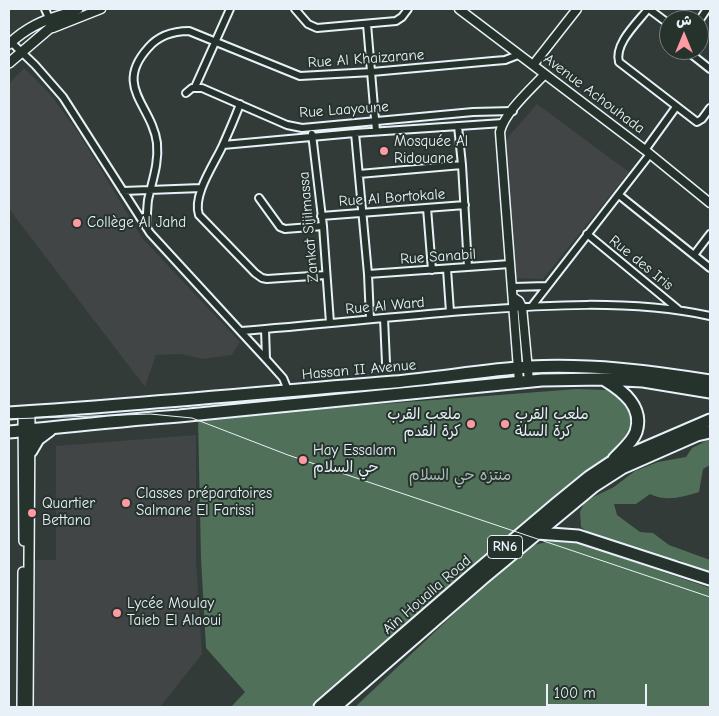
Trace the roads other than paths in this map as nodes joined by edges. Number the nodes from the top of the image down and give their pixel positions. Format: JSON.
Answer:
{"nodes":[{"id":1,"x":45,"y":9,"type":"edge"},
{"id":2,"x":102,"y":9,"type":"edge"},
{"id":3,"x":230,"y":9,"type":"edge"},
{"id":4,"x":295,"y":9,"type":"edge"},
{"id":5,"x":408,"y":9,"type":"edge"},
{"id":6,"x":459,"y":9,"type":"edge"},
{"id":7,"x":577,"y":9,"type":"edge"},
{"id":8,"x":649,"y":9,"type":"edge"},
{"id":9,"x":74,"y":11,"type":"edge"},
{"id":10,"x":46,"y":20,"type":"junction"},
{"id":11,"x":367,"y":24,"type":"junction"},
{"id":12,"x":48,"y":30,"type":"junction"},
{"id":13,"x":215,"y":42,"type":"junction"},
{"id":14,"x":10,"y":43,"type":"edge"},
{"id":15,"x":20,"y":52,"type":"junction"},
{"id":16,"x":518,"y":55,"type":"junction"},
{"id":17,"x":699,"y":60,"type":"edge"},
{"id":18,"x":9,"y":63,"type":"edge"},
{"id":19,"x":533,"y":65,"type":"junction"},
{"id":20,"x":710,"y":69,"type":"edge"},
{"id":21,"x":372,"y":72,"type":"junction"},
{"id":22,"x":544,"y":75,"type":"junction"},
{"id":23,"x":195,"y":87,"type":"junction"},
{"id":24,"x":186,"y":92,"type":"dead end"},
{"id":25,"x":240,"y":104,"type":"junction"},
{"id":26,"x":676,"y":106,"type":"junction"},
{"id":27,"x":710,"y":108,"type":"edge"},
{"id":28,"x":513,"y":111,"type":"junction"},
{"id":29,"x":375,"y":121,"type":"junction"},
{"id":30,"x":503,"y":123,"type":"junction"},
{"id":31,"x":458,"y":126,"type":"junction"},
{"id":32,"x":312,"y":128,"type":"junction"},
{"id":33,"x":376,"y":131,"type":"junction"},
{"id":34,"x":355,"y":133,"type":"junction"},
{"id":35,"x":313,"y":137,"type":"junction"},
{"id":36,"x":223,"y":145,"type":"junction"},
{"id":37,"x":648,"y":152,"type":"junction"},
{"id":38,"x":462,"y":165,"type":"junction"},
{"id":39,"x":359,"y":174,"type":"junction"},
{"id":40,"x":202,"y":188,"type":"junction"},
{"id":41,"x":152,"y":189,"type":"junction"},
{"id":42,"x":123,"y":191,"type":"junction"},
{"id":43,"x":619,"y":195,"type":"junction"},
{"id":44,"x":260,"y":198,"type":"dead end"},
{"id":45,"x":710,"y":202,"type":"edge"},
{"id":46,"x":465,"y":206,"type":"junction"},
{"id":47,"x":427,"y":208,"type":"junction"},
{"id":48,"x":363,"y":213,"type":"junction"},
{"id":49,"x":321,"y":216,"type":"junction"},
{"id":50,"x":322,"y":226,"type":"junction"},
{"id":51,"x":146,"y":227,"type":"junction"},
{"id":52,"x":587,"y":234,"type":"junction"},
{"id":53,"x":710,"y":234,"type":"edge"},
{"id":54,"x":694,"y":255,"type":"junction"},
{"id":55,"x":510,"y":264,"type":"junction"},
{"id":56,"x":468,"y":267,"type":"junction"},
{"id":57,"x":447,"y":268,"type":"junction"},
{"id":58,"x":710,"y":268,"type":"edge"},
{"id":59,"x":432,"y":270,"type":"junction"},
{"id":60,"x":326,"y":274,"type":"junction"},
{"id":61,"x":368,"y":274,"type":"junction"},
{"id":62,"x":547,"y":286,"type":"junction"},
{"id":63,"x":513,"y":287,"type":"junction"},
{"id":64,"x":513,"y":297,"type":"junction"},
{"id":65,"x":532,"y":306,"type":"junction"},
{"id":66,"x":514,"y":307,"type":"junction"},
{"id":67,"x":522,"y":307,"type":"junction"},
{"id":68,"x":680,"y":310,"type":"junction"},
{"id":69,"x":450,"y":312,"type":"junction"},
{"id":70,"x":710,"y":316,"type":"edge"},
{"id":71,"x":384,"y":318,"type":"junction"},
{"id":72,"x":370,"y":320,"type":"junction"},
{"id":73,"x":330,"y":323,"type":"junction"},
{"id":74,"x":265,"y":329,"type":"junction"},
{"id":75,"x":241,"y":331,"type":"junction"},
{"id":76,"x":266,"y":359,"type":"junction"},
{"id":77,"x":386,"y":363,"type":"dead end"},
{"id":78,"x":523,"y":368,"type":"junction"},
{"id":79,"x":603,"y":379,"type":"junction"},
{"id":80,"x":524,"y":381,"type":"junction"},
{"id":81,"x":710,"y":381,"type":"edge"},
{"id":82,"x":288,"y":390,"type":"junction"},
{"id":83,"x":710,"y":392,"type":"edge"},
{"id":84,"x":27,"y":411,"type":"junction"},
{"id":85,"x":9,"y":412,"type":"edge"},
{"id":86,"x":710,"y":420,"type":"edge"},
{"id":87,"x":54,"y":429,"type":"junction"},
{"id":88,"x":28,"y":431,"type":"junction"},
{"id":89,"x":9,"y":432,"type":"edge"},
{"id":90,"x":710,"y":432,"type":"edge"},
{"id":91,"x":31,"y":451,"type":"junction"},
{"id":92,"x":610,"y":463,"type":"junction"},
{"id":93,"x":537,"y":533,"type":"junction"},
{"id":94,"x":710,"y":579,"type":"edge"},
{"id":95,"x":22,"y":707,"type":"edge"},
{"id":96,"x":28,"y":707,"type":"edge"},
{"id":97,"x":320,"y":707,"type":"edge"},
{"id":98,"x":335,"y":707,"type":"edge"}],
"edges":[{"from":1,"to":10,"type":"street"},
{"from":2,"to":12,"type":"street"},
{"from":3,"to":13,"type":"street"},
{"from":4,"to":11,"type":"street"},
{"from":5,"to":11,"type":"street"},
{"from":6,"to":16,"type":"street","name":"Avenue Achouhada"},
{"from":7,"to":19,"type":"street"},
{"from":8,"to":26,"type":"street"},
{"from":9,"to":10,"type":"main road"},
{"from":9,"to":12,"type":"main road"},
{"from":10,"to":12,"type":"main road"},
{"from":10,"to":14,"type":"main road"},
{"from":11,"to":21,"type":"street"},
{"from":12,"to":15,"type":"main road"},
{"from":13,"to":21,"type":"street","name":"Rue Al Khaizarane"},
{"from":13,"to":23,"type":"street"},
{"from":13,"to":41,"type":"street","name":"Rue Al Khaizarane"},
{"from":14,"to":15,"type":"street"},
{"from":15,"to":18,"type":"main road"},
{"from":15,"to":42,"type":"street"},
{"from":16,"to":19,"type":"street","name":"Avenue Achouhada"},
{"from":16,"to":21,"type":"street","name":"Rue Al Khaizarane"},
{"from":17,"to":20,"type":"street"},
{"from":19,"to":22,"type":"street","name":"Avenue Achouhada"},
{"from":21,"to":29,"type":"street"},
{"from":22,"to":28,"type":"street"},
{"from":22,"to":37,"type":"street","name":"Avenue Achouhada"},
{"from":23,"to":24,"type":"street"},
{"from":23,"to":25,"type":"street","name":"Rue Laayoune"},
{"from":25,"to":32,"type":"street","name":"Rue Laayoune"},
{"from":25,"to":36,"type":"street"},
{"from":26,"to":27,"type":"street"},
{"from":26,"to":37,"type":"street"},
{"from":28,"to":29,"type":"street","name":"Rue Laayoune"},
{"from":28,"to":30,"type":"street"},
{"from":29,"to":32,"type":"street","name":"Rue Laayoune"},
{"from":29,"to":33,"type":"street"},
{"from":30,"to":31,"type":"street"},
{"from":30,"to":55,"type":"street"},
{"from":31,"to":33,"type":"street"},
{"from":31,"to":38,"type":"street"},
{"from":32,"to":35,"type":"street","name":"Zankat Sijilmassa"},
{"from":33,"to":34,"type":"street"},
{"from":34,"to":35,"type":"street"},
{"from":34,"to":39,"type":"street"},
{"from":35,"to":36,"type":"street"},
{"from":35,"to":49,"type":"street","name":"Zankat Sijilmassa"},
{"from":36,"to":40,"type":"street"},
{"from":37,"to":43,"type":"street"},
{"from":37,"to":45,"type":"street","name":"Avenue Achouhada"},
{"from":38,"to":39,"type":"street"},
{"from":38,"to":46,"type":"street"},
{"from":39,"to":48,"type":"street"},
{"from":40,"to":41,"type":"street"},
{"from":40,"to":60,"type":"street"},
{"from":41,"to":42,"type":"street"},
{"from":41,"to":51,"type":"street","name":"Rue Al Khaizarane"},
{"from":42,"to":51,"type":"street"},
{"from":43,"to":52,"type":"street"},
{"from":43,"to":54,"type":"street"},
{"from":44,"to":50,"type":"street"},
{"from":46,"to":47,"type":"street","name":"Rue Al Bortokale"},
{"from":46,"to":56,"type":"street"},
{"from":47,"to":48,"type":"street","name":"Rue Al Bortokale"},
{"from":47,"to":59,"type":"street"},
{"from":48,"to":49,"type":"street","name":"Rue Al Bortokale"},
{"from":48,"to":61,"type":"street"},
{"from":49,"to":50,"type":"street","name":"Zankat Sijilmassa"},
{"from":50,"to":60,"type":"street","name":"Zankat Sijilmassa"},
{"from":51,"to":75,"type":"street"},
{"from":52,"to":62,"type":"street"},
{"from":52,"to":68,"type":"street","name":"Rue des Iris"},
{"from":53,"to":54,"type":"street"},
{"from":54,"to":58,"type":"street"},
{"from":55,"to":56,"type":"street","name":"Rue Sanabil"},
{"from":55,"to":63,"type":"street"},
{"from":56,"to":57,"type":"street","name":"Rue Sanabil"},
{"from":57,"to":59,"type":"street","name":"Rue Sanabil"},
{"from":57,"to":69,"type":"street"},
{"from":59,"to":61,"type":"street","name":"Rue Sanabil"},
{"from":60,"to":73,"type":"street","name":"Zankat Sijilmassa"},
{"from":61,"to":72,"type":"street"},
{"from":62,"to":63,"type":"street"},
{"from":62,"to":65,"type":"street"},
{"from":63,"to":64,"type":"street"},
{"from":64,"to":66,"type":"street"},
{"from":64,"to":67,"type":"street"},
{"from":65,"to":67,"type":"street","name":"Rue Al Ward"},
{"from":65,"to":68,"type":"street","name":"Rue Al Ward"},
{"from":66,"to":67,"type":"street","name":"Rue Al Ward"},
{"from":66,"to":69,"type":"street","name":"Rue Al Ward"},
{"from":66,"to":78,"type":"street"},
{"from":67,"to":78,"type":"street"},
{"from":68,"to":70,"type":"street","name":"Rue Al Ward"},
{"from":69,"to":71,"type":"street","name":"Rue Al Ward"},
{"from":71,"to":72,"type":"street","name":"Rue Al Ward"},
{"from":71,"to":77,"type":"street"},
{"from":72,"to":73,"type":"street","name":"Rue Al Ward"},
{"from":73,"to":74,"type":"street","name":"Rue Al Ward"},
{"from":74,"to":75,"type":"street","name":"Rue Al Ward"},
{"from":74,"to":76,"type":"street"},
{"from":75,"to":76,"type":"street"},
{"from":76,"to":82,"type":"street"},
{"from":78,"to":80,"type":"street"},
{"from":78,"to":81,"type":"highway","name":"Hassan II Avenue"},
{"from":78,"to":82,"type":"highway","name":"Hassan II Avenue"},
{"from":79,"to":80,"type":"highway","name":"Hassan II Avenue"},
{"from":79,"to":83,"type":"highway","name":"Hassan II Avenue"},
{"from":79,"to":92,"type":"highway"},
{"from":80,"to":87,"type":"highway","name":"Hassan II Avenue"},
{"from":82,"to":84,"type":"highway","name":"Hassan II Avenue"},
{"from":84,"to":85,"type":"highway","name":"Hassan II Avenue"},
{"from":84,"to":88,"type":"main road"},
{"from":86,"to":92,"type":"highway","name":"Aïn Houalla Road","number":"RN6"},
{"from":87,"to":88,"type":"highway","name":"Hassan II Avenue"},
{"from":87,"to":91,"type":"highway"},
{"from":88,"to":89,"type":"highway","name":"Hassan II Avenue"},
{"from":88,"to":91,"type":"main road"},
{"from":88,"to":95,"type":"main road"},
{"from":90,"to":93,"type":"highway","number":"RN6"},
{"from":91,"to":96,"type":"main road"},
{"from":92,"to":97,"type":"highway","name":"Aïn Houalla Road","number":"RN6"},
{"from":93,"to":94,"type":"highway"},
{"from":93,"to":98,"type":"highway","number":"RN6"}]}
